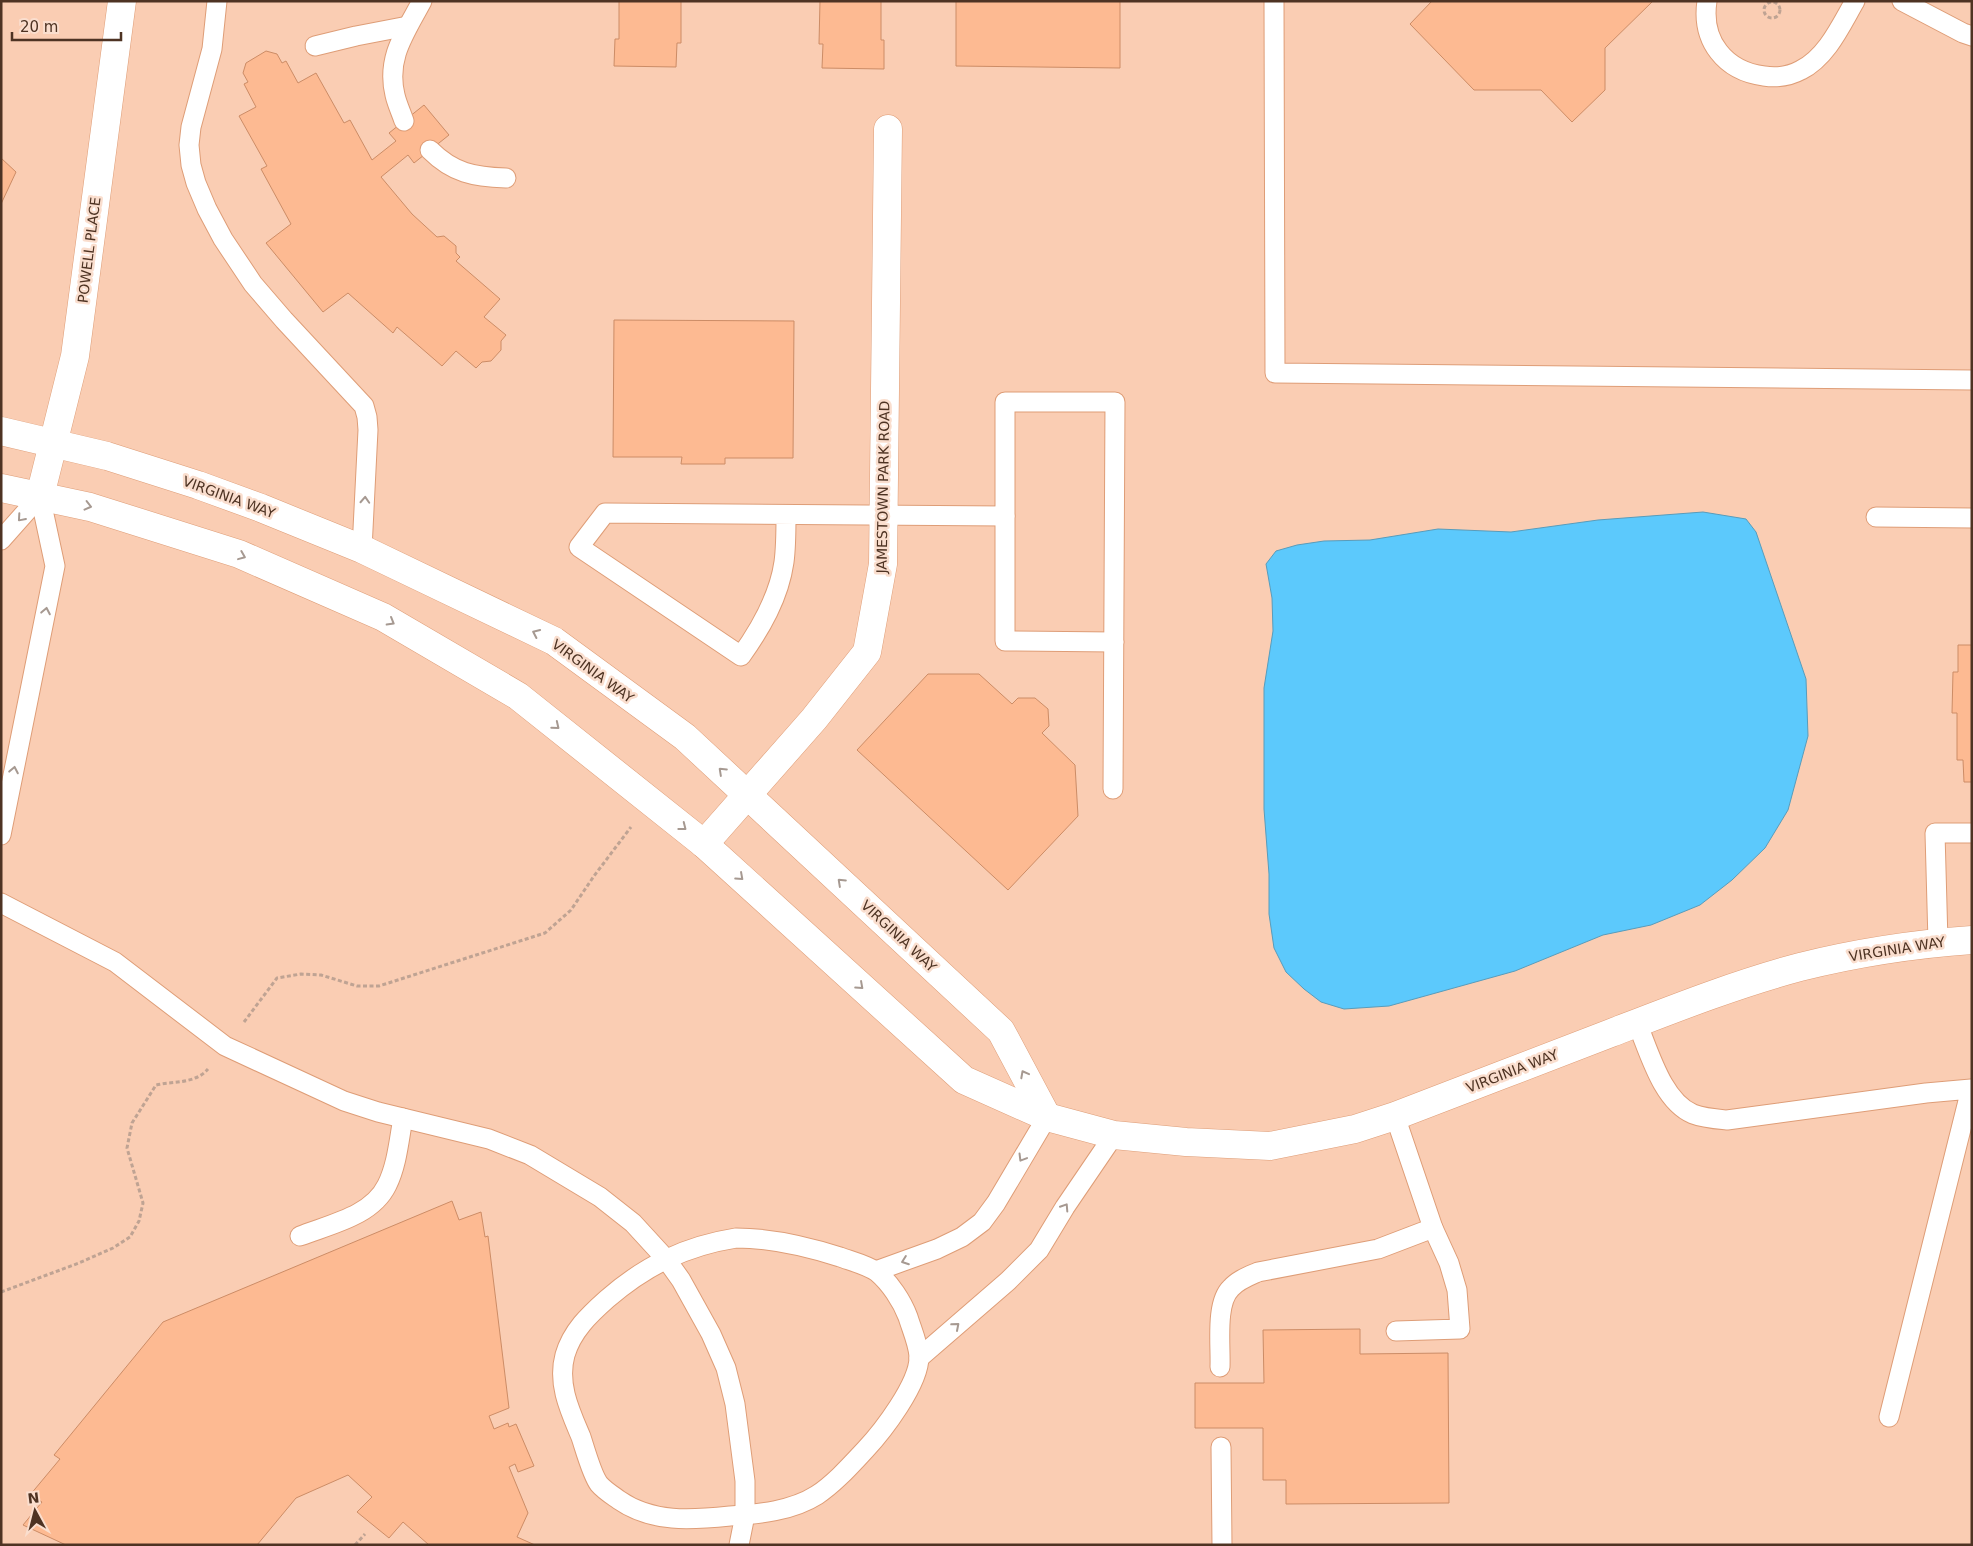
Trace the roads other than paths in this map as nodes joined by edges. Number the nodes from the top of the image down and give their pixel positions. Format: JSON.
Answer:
{"nodes":[{"id":1,"x":122,"y":1,"type":"edge"},
{"id":2,"x":217,"y":1,"type":"edge"},
{"id":3,"x":422,"y":1,"type":"edge"},
{"id":4,"x":1274,"y":1,"type":"edge"},
{"id":5,"x":1707,"y":1,"type":"edge"},
{"id":6,"x":1855,"y":1,"type":"edge"},
{"id":7,"x":1902,"y":1,"type":"edge"},
{"id":8,"x":408,"y":26,"type":"junction"},
{"id":9,"x":1972,"y":36,"type":"edge"},
{"id":10,"x":315,"y":46,"type":"dead end"},
{"id":11,"x":404,"y":121,"type":"dead end"},
{"id":12,"x":888,"y":129,"type":"dead end"},
{"id":13,"x":430,"y":150,"type":"dead end"},
{"id":14,"x":506,"y":178,"type":"dead end"},
{"id":15,"x":1972,"y":380,"type":"edge"},
{"id":16,"x":1,"y":431,"type":"edge"},
{"id":17,"x":54,"y":443,"type":"junction"},
{"id":18,"x":1,"y":488,"type":"edge"},
{"id":19,"x":40,"y":496,"type":"junction"},
{"id":20,"x":786,"y":516,"type":"junction"},
{"id":21,"x":1005,"y":516,"type":"junction"},
{"id":22,"x":883,"y":517,"type":"junction"},
{"id":23,"x":1876,"y":517,"type":"dead end"},
{"id":24,"x":1972,"y":518,"type":"edge"},
{"id":25,"x":1,"y":540,"type":"edge"},
{"id":26,"x":362,"y":549,"type":"junction"},
{"id":27,"x":1114,"y":642,"type":"junction"},
{"id":28,"x":1113,"y":789,"type":"dead end"},
{"id":29,"x":747,"y":794,"type":"junction"},
{"id":30,"x":1972,"y":833,"type":"edge"},
{"id":31,"x":1,"y":835,"type":"edge"},
{"id":32,"x":704,"y":844,"type":"junction"},
{"id":33,"x":1,"y":903,"type":"edge"},
{"id":34,"x":1972,"y":940,"type":"edge"},
{"id":35,"x":1938,"y":942,"type":"junction"},
{"id":36,"x":1637,"y":1023,"type":"junction"},
{"id":37,"x":1971,"y":1089,"type":"edge"},
{"id":38,"x":1047,"y":1116,"type":"junction"},
{"id":39,"x":1396,"y":1116,"type":"junction"},
{"id":40,"x":403,"y":1118,"type":"junction"},
{"id":41,"x":1114,"y":1135,"type":"junction"},
{"id":42,"x":1433,"y":1228,"type":"junction"},
{"id":43,"x":300,"y":1236,"type":"dead end"},
{"id":44,"x":666,"y":1259,"type":"junction"},
{"id":45,"x":876,"y":1271,"type":"junction"},
{"id":46,"x":1396,"y":1331,"type":"dead end"},
{"id":47,"x":919,"y":1358,"type":"junction"},
{"id":48,"x":1220,"y":1368,"type":"dead end"},
{"id":49,"x":1889,"y":1417,"type":"dead end"},
{"id":50,"x":1221,"y":1447,"type":"dead end"},
{"id":51,"x":745,"y":1515,"type":"junction"},
{"id":52,"x":739,"y":1545,"type":"edge"},
{"id":53,"x":1222,"y":1545,"type":"edge"}],
"edges":[{"from":1,"to":17,"type":"street","name":"POWELL PLACE"},
{"from":26,"to":2,"type":"lane","one_way":true},
{"from":3,"to":8,"type":"lane"},
{"from":4,"to":15,"type":"lane"},
{"from":5,"to":6,"type":"lane"},
{"from":7,"to":9,"type":"lane"},
{"from":8,"to":10,"type":"lane"},
{"from":8,"to":11,"type":"lane"},
{"from":12,"to":22,"type":"street","name":"JAMESTOWN PARK ROAD"},
{"from":13,"to":14,"type":"lane"},
{"from":16,"to":17,"type":"street","name":"VIRGINIA WAY"},
{"from":17,"to":19,"type":"street","name":"POWELL PLACE"},
{"from":17,"to":26,"type":"street","name":"VIRGINIA WAY"},
{"from":18,"to":19,"type":"street","name":"VIRGINIA WAY"},
{"from":19,"to":25,"type":"lane","one_way":true},
{"from":31,"to":19,"type":"lane","one_way":true},
{"from":19,"to":32,"type":"street","name":"VIRGINIA WAY","one_way":true},
{"from":20,"to":20,"type":"lane"},
{"from":20,"to":22,"type":"lane"},
{"from":21,"to":22,"type":"lane"},
{"from":21,"to":27,"type":"lane"},
{"from":21,"to":27,"type":"lane"},
{"from":22,"to":29,"type":"street","name":"JAMESTOWN PARK ROAD"},
{"from":23,"to":24,"type":"lane"},
{"from":29,"to":26,"type":"street","name":"VIRGINIA WAY","one_way":true},
{"from":27,"to":28,"type":"lane"},
{"from":29,"to":32,"type":"street","name":"JAMESTOWN PARK ROAD"},
{"from":38,"to":29,"type":"street","name":"VIRGINIA WAY","one_way":true},
{"from":30,"to":35,"type":"lane"},
{"from":32,"to":38,"type":"street","name":"VIRGINIA WAY","one_way":true},
{"from":33,"to":40,"type":"lane"},
{"from":34,"to":35,"type":"street","name":"VIRGINIA WAY"},
{"from":35,"to":36,"type":"street","name":"VIRGINIA WAY"},
{"from":36,"to":37,"type":"lane"},
{"from":36,"to":39,"type":"street","name":"VIRGINIA WAY"},
{"from":37,"to":49,"type":"lane"},
{"from":38,"to":41,"type":"street","name":"VIRGINIA WAY"},
{"from":38,"to":45,"type":"lane","one_way":true},
{"from":39,"to":41,"type":"street","name":"VIRGINIA WAY"},
{"from":39,"to":42,"type":"lane"},
{"from":40,"to":43,"type":"lane"},
{"from":40,"to":44,"type":"lane"},
{"from":47,"to":41,"type":"lane","one_way":true},
{"from":42,"to":46,"type":"lane"},
{"from":42,"to":48,"type":"lane"},
{"from":44,"to":45,"type":"lane"},
{"from":44,"to":51,"type":"lane"},
{"from":44,"to":51,"type":"lane"},
{"from":45,"to":47,"type":"lane"},
{"from":47,"to":51,"type":"lane"},
{"from":50,"to":53,"type":"lane"},
{"from":51,"to":52,"type":"lane"}]}
